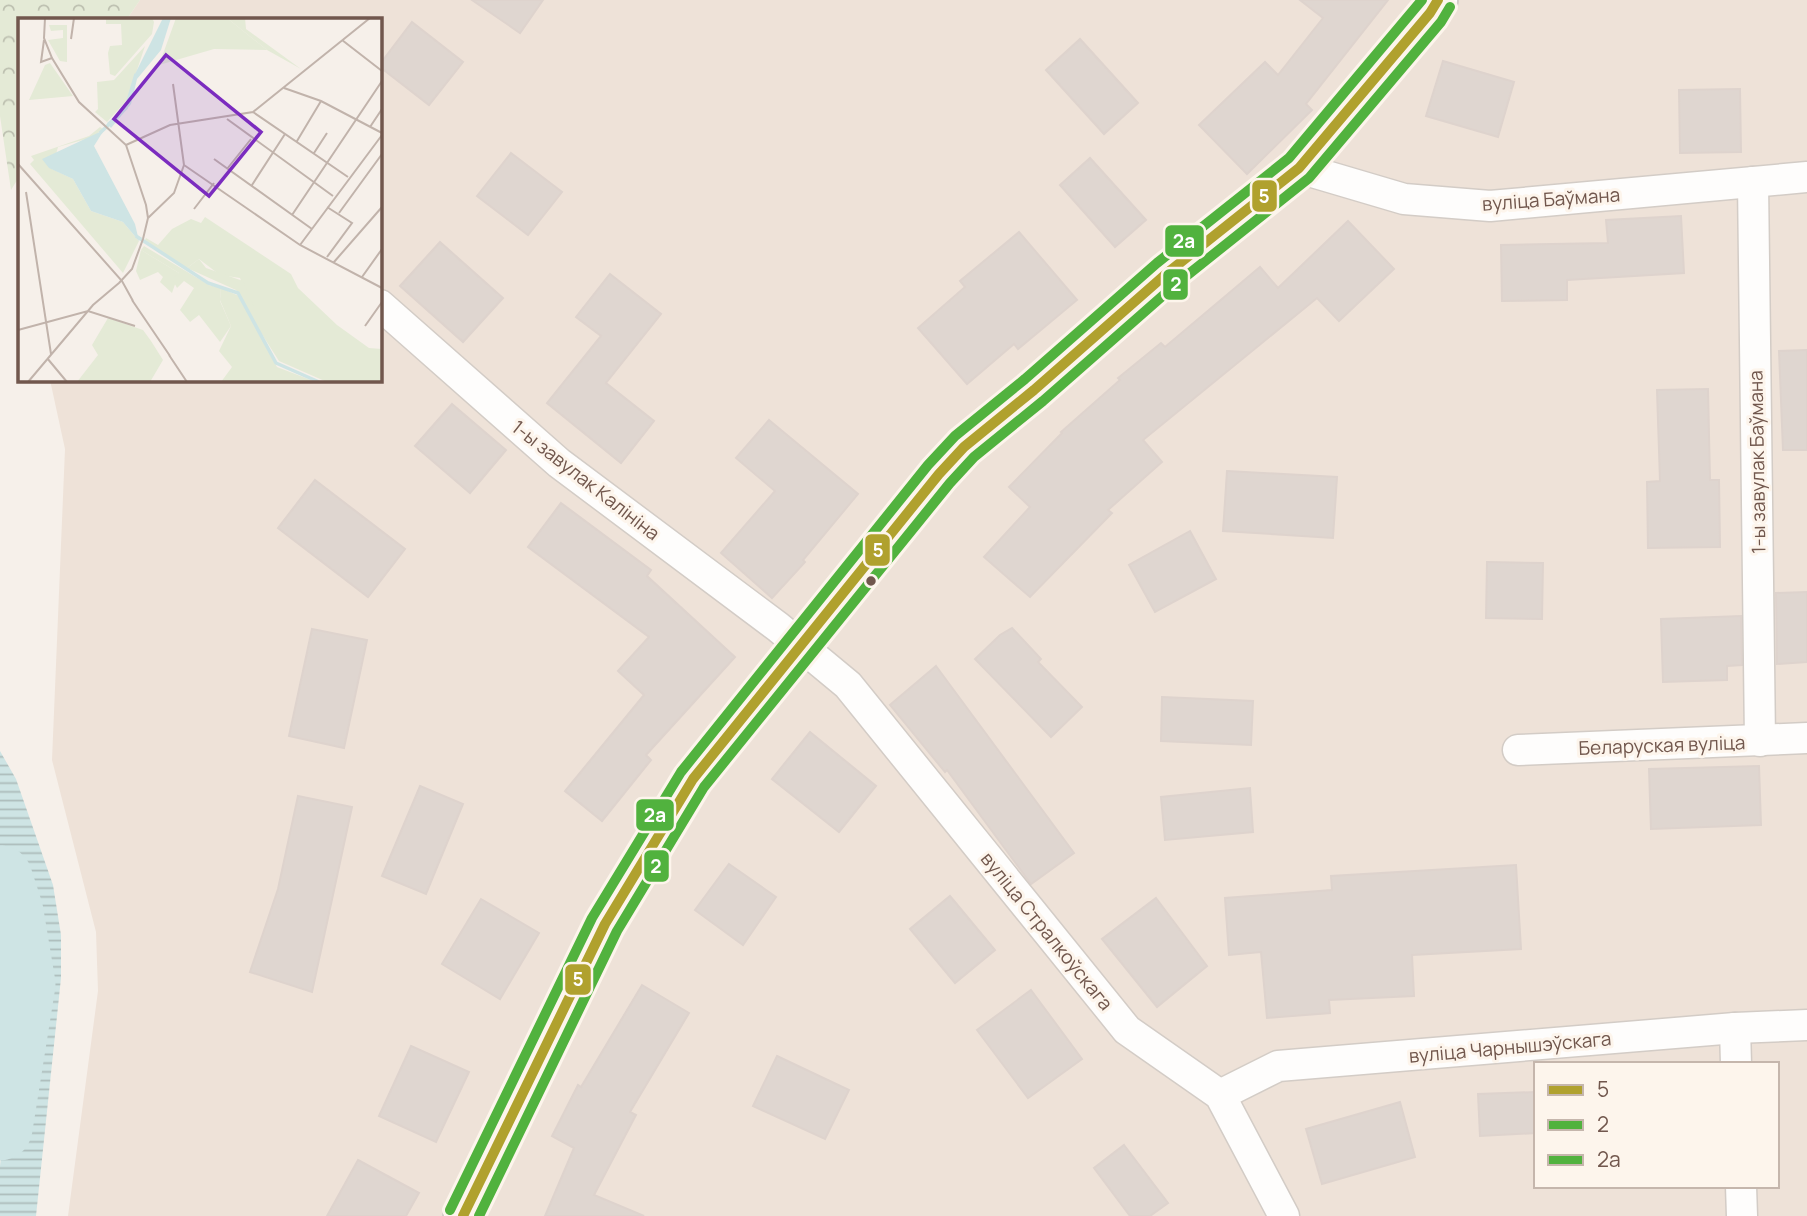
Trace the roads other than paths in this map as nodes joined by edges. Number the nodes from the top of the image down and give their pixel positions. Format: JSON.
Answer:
{"nodes":[{"id":1,"x":1438,"y":0,"type":"edge"},
{"id":2,"x":1299,"y":168,"type":"junction"},
{"id":3,"x":1807,"y":177,"type":"edge"},
{"id":4,"x":1753,"y":182,"type":"junction"},
{"id":5,"x":382,"y":307,"type":"edge"},
{"id":6,"x":801,"y":646,"type":"junction"},
{"id":7,"x":1807,"y":738,"type":"edge"},
{"id":8,"x":1760,"y":741,"type":"junction"},
{"id":9,"x":1518,"y":750,"type":"dead end"},
{"id":10,"x":1807,"y":1025,"type":"edge"},
{"id":11,"x":1735,"y":1028,"type":"junction"},
{"id":12,"x":1736,"y":1062,"type":"edge"},
{"id":13,"x":1220,"y":1095,"type":"junction"},
{"id":14,"x":1741,"y":1188,"type":"edge"},
{"id":15,"x":463,"y":1216,"type":"edge"},
{"id":16,"x":1284,"y":1216,"type":"edge"},
{"id":17,"x":1742,"y":1216,"type":"edge"}],
"edges":[{"from":1,"to":2,"type":"main road"},
{"from":2,"to":4,"type":"street","name":"вуліца Баўмана"},
{"from":2,"to":6,"type":"main road"},
{"from":3,"to":4,"type":"street","name":"вуліца Баўмана"},
{"from":4,"to":8,"type":"street","name":"1-ы завулак Баўмана"},
{"from":5,"to":6,"type":"street","name":"1-ы завулак Калініна"},
{"from":6,"to":13,"type":"street","name":"вуліца Стралкоўскага"},
{"from":6,"to":15,"type":"main road"},
{"from":7,"to":8,"type":"street","name":"Беларуская вуліца"},
{"from":8,"to":9,"type":"street","name":"Беларуская вуліца"},
{"from":10,"to":11,"type":"street","name":"вуліца Чарнышэўскага"},
{"from":11,"to":12,"type":"street"},
{"from":11,"to":13,"type":"street","name":"вуліца Чарнышэўскага"},
{"from":13,"to":16,"type":"street","name":"вуліца Стралкоўскага"},
{"from":14,"to":17,"type":"street"}]}
